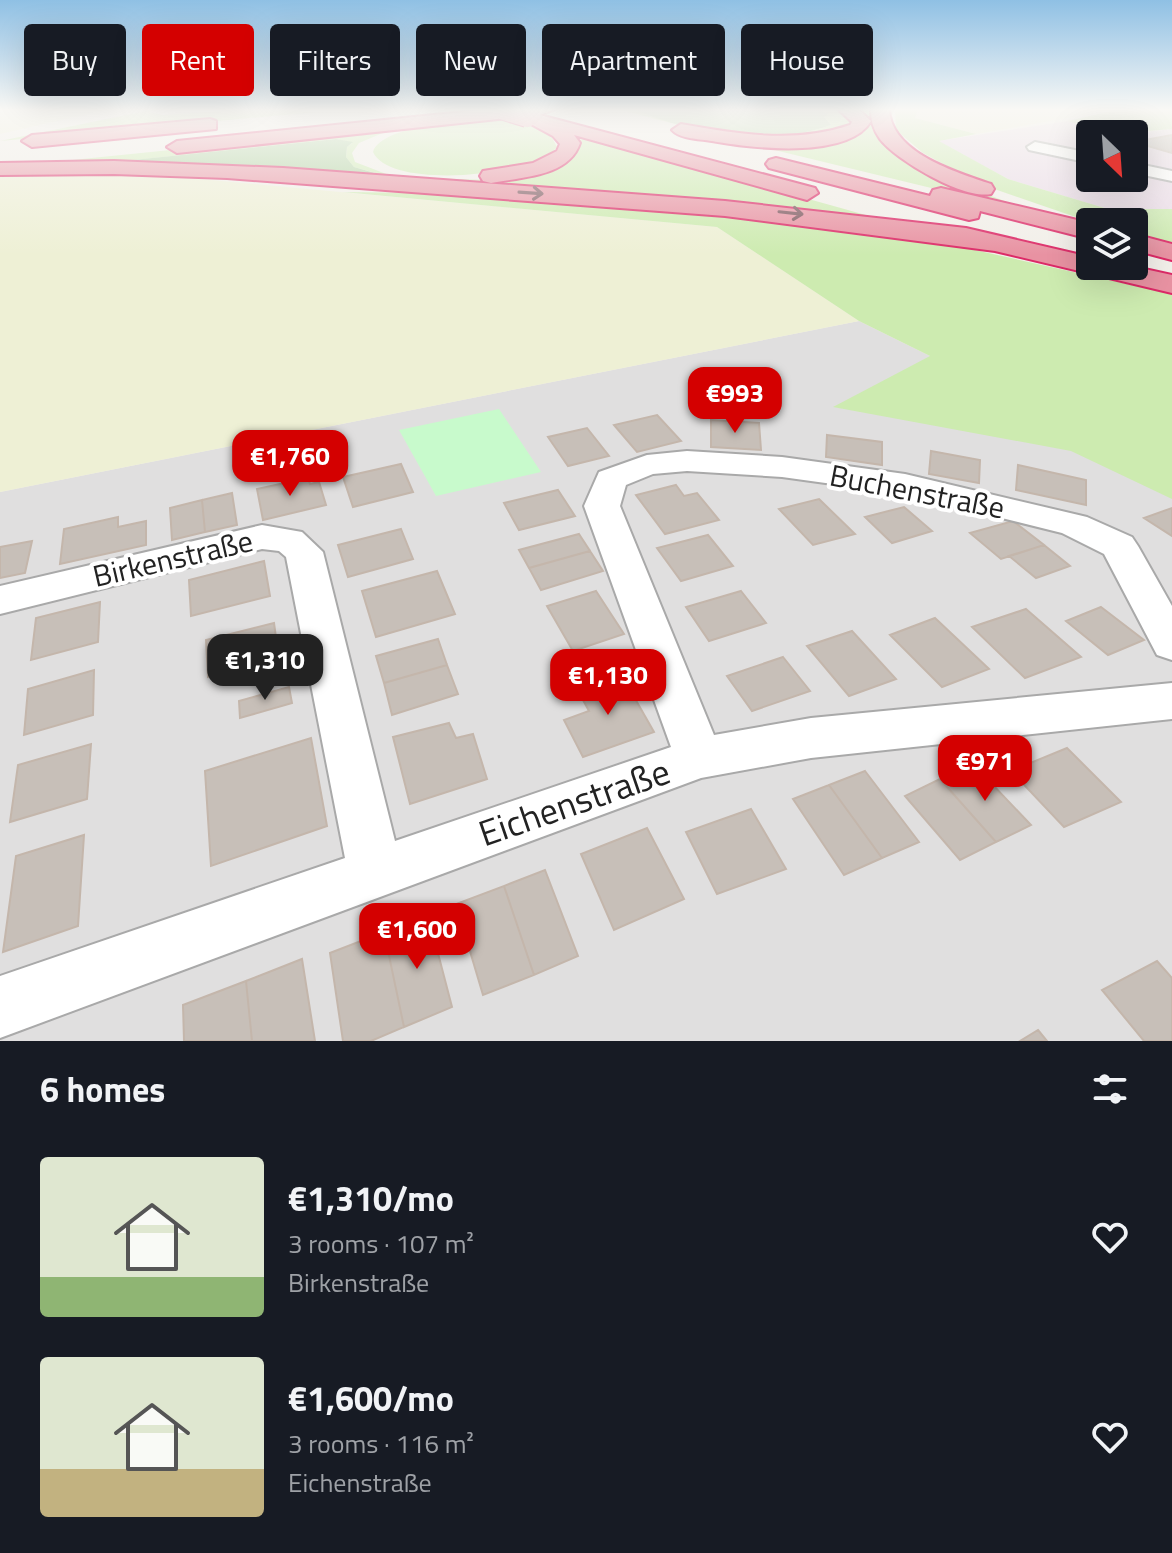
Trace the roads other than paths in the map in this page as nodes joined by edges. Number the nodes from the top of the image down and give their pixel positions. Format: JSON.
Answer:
{"nodes":[{"id":1,"x":78,"y":158,"type":"edge"},
{"id":2,"x":371,"y":158,"type":"edge"},
{"id":3,"x":560,"y":158,"type":"edge"},
{"id":4,"x":707,"y":158,"type":"edge"},
{"id":5,"x":725,"y":158,"type":"edge"},
{"id":6,"x":740,"y":158,"type":"edge"},
{"id":7,"x":792,"y":158,"type":"edge"},
{"id":8,"x":912,"y":158,"type":"edge"},
{"id":9,"x":0,"y":167,"type":"edge"},
{"id":10,"x":1148,"y":171,"type":"edge"},
{"id":11,"x":1172,"y":176,"type":"edge"},
{"id":12,"x":1076,"y":225,"type":"edge"},
{"id":13,"x":1076,"y":227,"type":"edge"},
{"id":14,"x":1076,"y":240,"type":"edge"},
{"id":15,"x":995,"y":243,"type":"junction"},
{"id":16,"x":1148,"y":246,"type":"edge"},
{"id":17,"x":1076,"y":250,"type":"edge"},
{"id":18,"x":1172,"y":252,"type":"edge"},
{"id":19,"x":1148,"y":257,"type":"edge"},
{"id":20,"x":1076,"y":262,"type":"edge"},
{"id":21,"x":1172,"y":263,"type":"edge"},
{"id":22,"x":1148,"y":269,"type":"edge"},
{"id":23,"x":1172,"y":275,"type":"edge"},
{"id":24,"x":1148,"y":279,"type":"edge"},
{"id":25,"x":1172,"y":284,"type":"edge"},
{"id":26,"x":0,"y":600,"type":"edge"},
{"id":27,"x":1172,"y":644,"type":"edge"},
{"id":28,"x":1172,"y":701,"type":"edge"},
{"id":29,"x":699,"y":758,"type":"junction"},
{"id":30,"x":375,"y":872,"type":"junction"},
{"id":31,"x":0,"y":1007,"type":"edge"}],
"edges":[{"from":1,"to":9,"type":"highway"},
{"from":2,"to":3,"type":"highway"},
{"from":4,"to":15,"type":"highway"},
{"from":5,"to":17,"type":"highway"},
{"from":6,"to":14,"type":"highway"},
{"from":7,"to":13,"type":"highway"},
{"from":8,"to":12,"type":"highway"},
{"from":9,"to":15,"type":"highway","one_way":true},
{"from":10,"to":11,"type":"street"},
{"from":15,"to":20,"type":"highway"},
{"from":16,"to":18,"type":"highway"},
{"from":19,"to":21,"type":"highway"},
{"from":22,"to":23,"type":"highway"},
{"from":24,"to":25,"type":"highway"},
{"from":26,"to":30,"type":"street","name":"Birkenstraße"},
{"from":27,"to":29,"type":"street","name":"Buchenstraße"},
{"from":28,"to":29,"type":"street","name":"Eichenstraße"},
{"from":29,"to":30,"type":"street","name":"Eichenstraße"},
{"from":30,"to":31,"type":"street","name":"Eichenstraße"}]}
